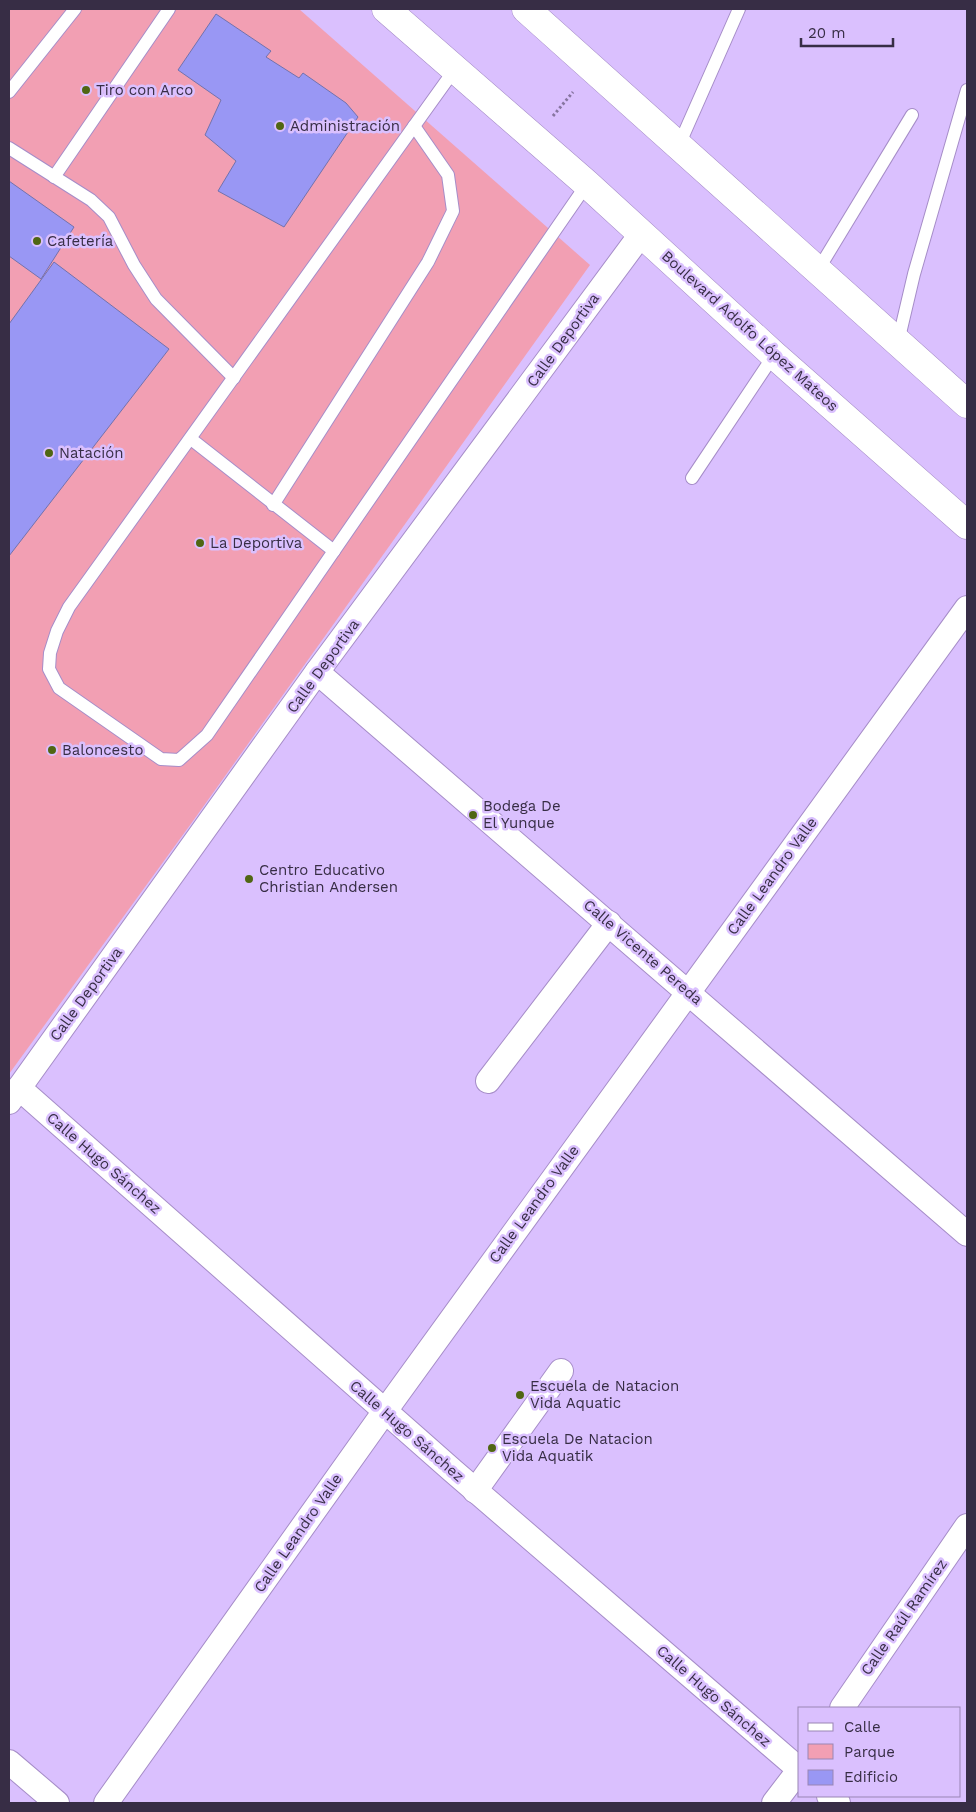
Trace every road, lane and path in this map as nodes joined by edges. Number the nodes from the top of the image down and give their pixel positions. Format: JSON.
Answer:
{"nodes":[{"id":1,"x":75,"y":9,"type":"edge"},
{"id":2,"x":168,"y":9,"type":"edge"},
{"id":3,"x":386,"y":9,"type":"edge"},
{"id":4,"x":526,"y":9,"type":"edge"},
{"id":5,"x":739,"y":9,"type":"edge"},
{"id":6,"x":455,"y":69,"type":"junction"},
{"id":7,"x":967,"y":90,"type":"edge"},
{"id":8,"x":9,"y":92,"type":"edge"},
{"id":9,"x":573,"y":92,"type":"dead end"},
{"id":10,"x":964,"y":113,"type":"edge"},
{"id":11,"x":912,"y":115,"type":"dead end"},
{"id":12,"x":414,"y":126,"type":"junction"},
{"id":13,"x":540,"y":130,"type":"junction"},
{"id":14,"x":678,"y":145,"type":"junction"},
{"id":15,"x":9,"y":148,"type":"edge"},
{"id":16,"x":54,"y":177,"type":"junction"},
{"id":17,"x":587,"y":184,"type":"junction"},
{"id":18,"x":642,"y":233,"type":"junction"},
{"id":19,"x":818,"y":270,"type":"junction"},
{"id":20,"x":898,"y":342,"type":"junction"},
{"id":21,"x":774,"y":355,"type":"junction"},
{"id":22,"x":234,"y":378,"type":"junction"},
{"id":23,"x":967,"y":404,"type":"edge"},
{"id":24,"x":191,"y":439,"type":"junction"},
{"id":25,"x":692,"y":478,"type":"dead end"},
{"id":26,"x":273,"y":505,"type":"junction"},
{"id":27,"x":967,"y":525,"type":"edge"},
{"id":28,"x":334,"y":551,"type":"junction"},
{"id":29,"x":967,"y":608,"type":"edge"},
{"id":30,"x":318,"y":672,"type":"junction"},
{"id":31,"x":609,"y":923,"type":"junction"},
{"id":32,"x":688,"y":991,"type":"junction"},
{"id":33,"x":488,"y":1081,"type":"dead end"},
{"id":34,"x":14,"y":1095,"type":"edge"},
{"id":35,"x":967,"y":1234,"type":"edge"},
{"id":36,"x":561,"y":1371,"type":"dead end"},
{"id":37,"x":385,"y":1411,"type":"junction"},
{"id":38,"x":476,"y":1491,"type":"junction"},
{"id":39,"x":967,"y":1526,"type":"edge"},
{"id":40,"x":843,"y":1707,"type":"edge"},
{"id":41,"x":9,"y":1762,"type":"edge"},
{"id":42,"x":798,"y":1767,"type":"edge"},
{"id":43,"x":798,"y":1772,"type":"edge"},
{"id":44,"x":57,"y":1803,"type":"edge"},
{"id":45,"x":106,"y":1803,"type":"edge"},
{"id":46,"x":774,"y":1803,"type":"edge"}],
"edges":[{"from":1,"to":8,"type":"lane"},
{"from":2,"to":16,"type":"lane"},
{"from":3,"to":6,"type":"main road","name":"Boulevard Adolfo López Mateos"},
{"from":4,"to":14,"type":"main road"},
{"from":5,"to":14,"type":"lane"},
{"from":6,"to":12,"type":"lane"},
{"from":6,"to":13,"type":"main road","name":"Boulevard Adolfo López Mateos"},
{"from":7,"to":10,"type":"lane"},
{"from":9,"to":13,"type":"path"},
{"from":10,"to":20,"type":"lane"},
{"from":11,"to":19,"type":"lane"},
{"from":12,"to":22,"type":"lane"},
{"from":12,"to":26,"type":"lane"},
{"from":13,"to":17,"type":"main road","name":"Boulevard Adolfo López Mateos"},
{"from":14,"to":19,"type":"main road"},
{"from":15,"to":16,"type":"lane"},
{"from":16,"to":22,"type":"lane"},
{"from":17,"to":18,"type":"main road","name":"Boulevard Adolfo López Mateos"},
{"from":17,"to":28,"type":"lane"},
{"from":18,"to":21,"type":"main road","name":"Boulevard Adolfo López Mateos"},
{"from":18,"to":30,"type":"street","name":"Calle Deportiva"},
{"from":19,"to":20,"type":"main road"},
{"from":20,"to":23,"type":"main road"},
{"from":21,"to":25,"type":"lane"},
{"from":21,"to":27,"type":"main road","name":"Boulevard Adolfo López Mateos"},
{"from":22,"to":24,"type":"lane"},
{"from":24,"to":26,"type":"lane"},
{"from":24,"to":28,"type":"lane"},
{"from":26,"to":28,"type":"lane"},
{"from":29,"to":32,"type":"street","name":"Calle Leandro Valle"},
{"from":30,"to":31,"type":"street","name":"Calle Vicente Pereda"},
{"from":30,"to":34,"type":"street","name":"Calle Deportiva"},
{"from":31,"to":32,"type":"street","name":"Calle Vicente Pereda"},
{"from":31,"to":33,"type":"street"},
{"from":32,"to":35,"type":"street","name":"Calle Vicente Pereda"},
{"from":32,"to":37,"type":"street","name":"Calle Leandro Valle"},
{"from":34,"to":37,"type":"street","name":"Calle Hugo Sánchez"},
{"from":36,"to":38,"type":"street"},
{"from":37,"to":38,"type":"street","name":"Calle Hugo Sánchez"},
{"from":37,"to":45,"type":"street","name":"Calle Leandro Valle"},
{"from":38,"to":42,"type":"street","name":"Calle Hugo Sánchez"},
{"from":39,"to":40,"type":"street","name":"Calle Raúl Ramírez"},
{"from":41,"to":44,"type":"street"},
{"from":43,"to":46,"type":"street"}]}
